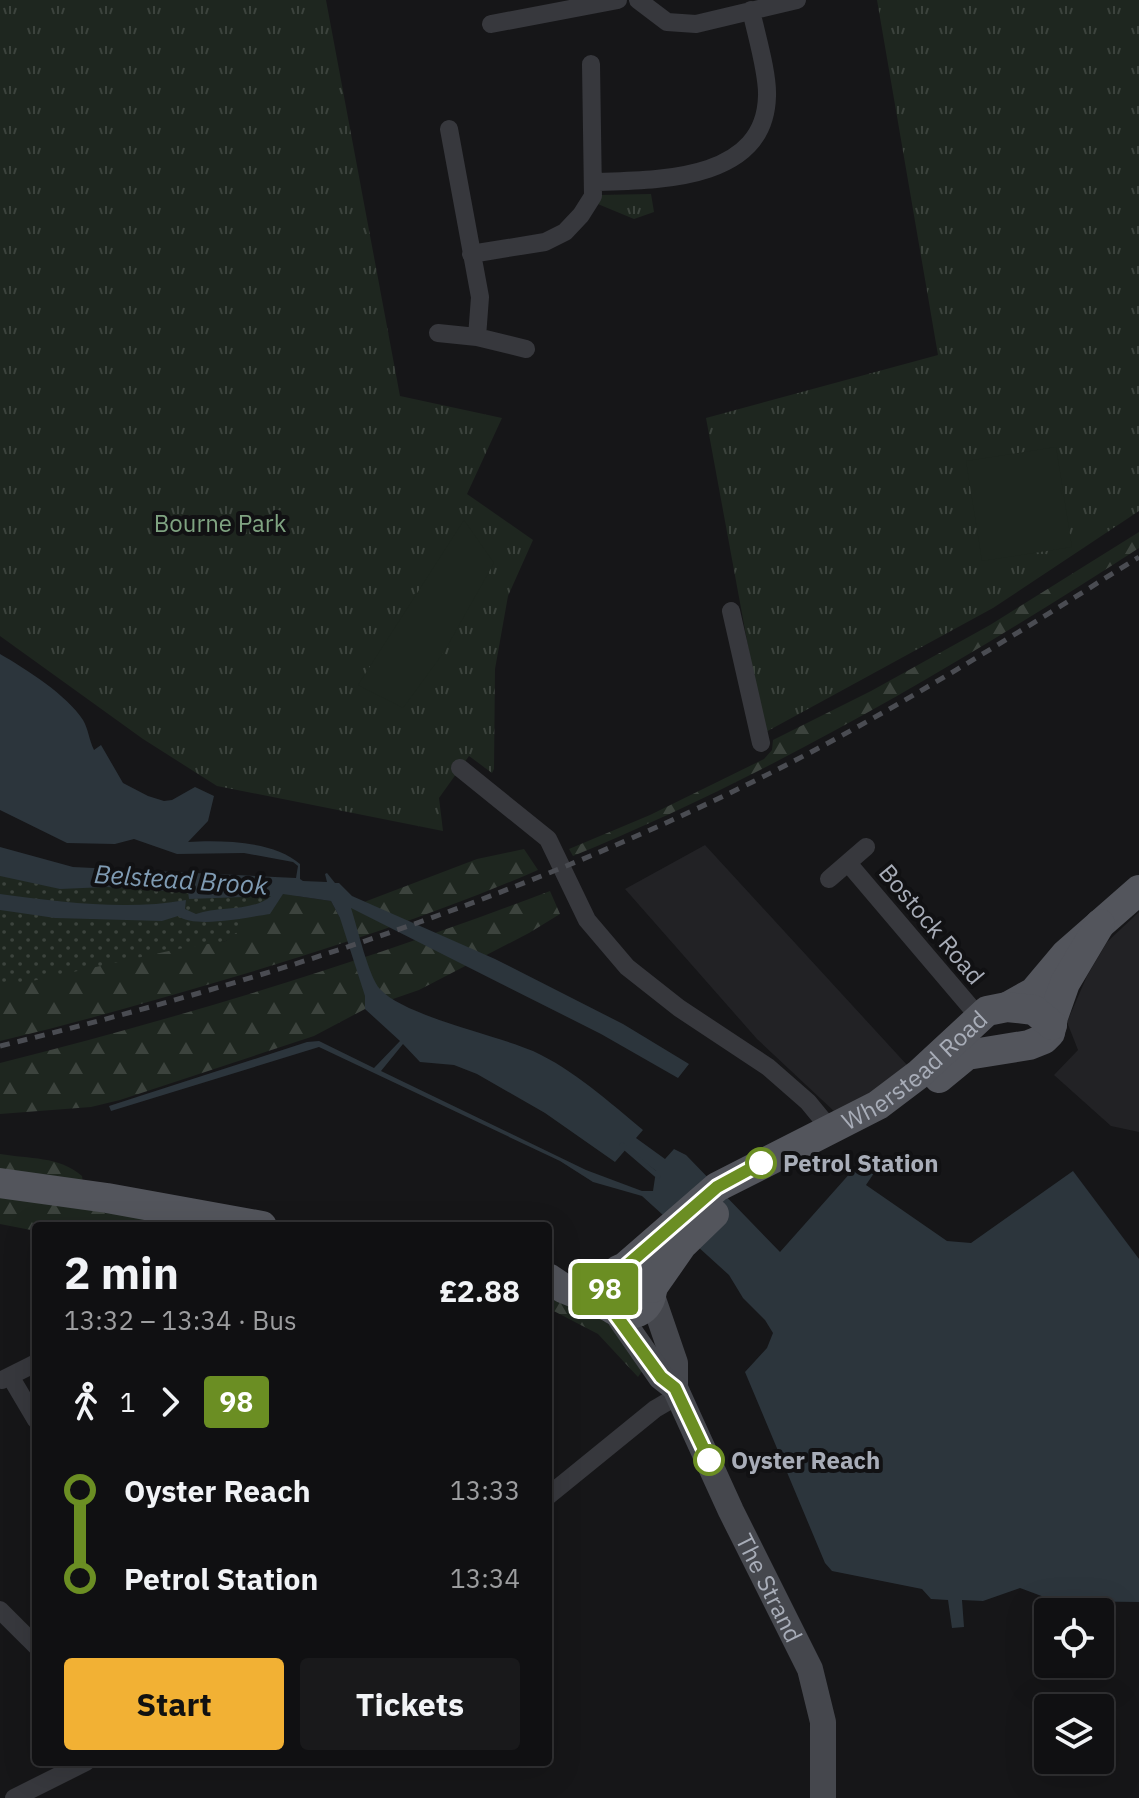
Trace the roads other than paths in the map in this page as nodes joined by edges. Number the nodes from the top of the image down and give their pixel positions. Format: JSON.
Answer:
{"nodes":[{"id":1,"x":618,"y":0,"type":"edge"},
{"id":2,"x":638,"y":0,"type":"edge"},
{"id":3,"x":797,"y":0,"type":"edge"},
{"id":4,"x":751,"y":10,"type":"junction"},
{"id":5,"x":491,"y":24,"type":"dead end"},
{"id":6,"x":591,"y":64,"type":"dead end"},
{"id":7,"x":449,"y":129,"type":"dead end"},
{"id":8,"x":594,"y":182,"type":"junction"},
{"id":9,"x":471,"y":254,"type":"junction"},
{"id":10,"x":438,"y":333,"type":"dead end"},
{"id":11,"x":477,"y":337,"type":"junction"},
{"id":12,"x":526,"y":349,"type":"dead end"},
{"id":13,"x":731,"y":611,"type":"dead end"},
{"id":14,"x":761,"y":743,"type":"dead end"},
{"id":15,"x":460,"y":768,"type":"dead end"},
{"id":16,"x":866,"y":847,"type":"dead end"},
{"id":17,"x":848,"y":863,"type":"junction"},
{"id":18,"x":829,"y":879,"type":"dead end"},
{"id":19,"x":1139,"y":890,"type":"edge"},
{"id":20,"x":1100,"y":924,"type":"junction"},
{"id":21,"x":993,"y":1012,"type":"junction"},
{"id":22,"x":1052,"y":1025,"type":"junction"},
{"id":23,"x":831,"y":1130,"type":"junction"},
{"id":24,"x":0,"y":1183,"type":"edge"},
{"id":25,"x":724,"y":1195,"type":"junction"},
{"id":26,"x":240,"y":1222,"type":"edge"},
{"id":27,"x":673,"y":1238,"type":"junction"},
{"id":28,"x":619,"y":1270,"type":"junction"},
{"id":29,"x":552,"y":1276,"type":"edge"},
{"id":30,"x":552,"y":1280,"type":"edge"},
{"id":31,"x":652,"y":1292,"type":"junction"},
{"id":32,"x":613,"y":1309,"type":"junction"},
{"id":33,"x":32,"y":1365,"type":"edge"},
{"id":34,"x":5,"y":1379,"type":"edge"},
{"id":35,"x":677,"y":1391,"type":"junction"},
{"id":36,"x":32,"y":1415,"type":"edge"},
{"id":37,"x":552,"y":1493,"type":"edge"},
{"id":38,"x":0,"y":1610,"type":"edge"},
{"id":39,"x":32,"y":1642,"type":"edge"},
{"id":40,"x":78,"y":1766,"type":"edge"},
{"id":41,"x":14,"y":1798,"type":"edge"},
{"id":42,"x":823,"y":1798,"type":"edge"}],
"edges":[{"from":1,"to":5,"type":"street"},
{"from":2,"to":4,"type":"street"},
{"from":3,"to":4,"type":"street"},
{"from":4,"to":8,"type":"street"},
{"from":6,"to":8,"type":"street"},
{"from":7,"to":9,"type":"street"},
{"from":8,"to":9,"type":"street"},
{"from":9,"to":11,"type":"street"},
{"from":10,"to":11,"type":"street"},
{"from":11,"to":12,"type":"street"},
{"from":13,"to":14,"type":"street"},
{"from":15,"to":23,"type":"street"},
{"from":16,"to":17,"type":"street","name":"Bostock Road"},
{"from":17,"to":18,"type":"street","name":"Bostock Road"},
{"from":17,"to":21,"type":"street","name":"Bostock Road"},
{"from":19,"to":20,"type":"main road","name":"Wherstead Road"},
{"from":20,"to":21,"type":"main road","name":"Wherstead Road"},
{"from":20,"to":22,"type":"main road","name":"Wherstead Road"},
{"from":21,"to":22,"type":"main road","name":"Wherstead Road"},
{"from":21,"to":23,"type":"main road","name":"Wherstead Road"},
{"from":22,"to":25,"type":"main road","name":"Wherstead Road"},
{"from":23,"to":25,"type":"main road","name":"Wherstead Road"},
{"from":24,"to":26,"type":"main road"},
{"from":25,"to":27,"type":"main road","name":"Wherstead Road"},
{"from":27,"to":28,"type":"main road","name":"Wherstead Road"},
{"from":27,"to":31,"type":"main road","name":"Wherstead Road"},
{"from":28,"to":29,"type":"main road"},
{"from":28,"to":31,"type":"main road"},
{"from":28,"to":32,"type":"main road"},
{"from":30,"to":32,"type":"main road"},
{"from":31,"to":32,"type":"main road","name":"Wherstead Road"},
{"from":31,"to":35,"type":"main road","name":"The Strand"},
{"from":32,"to":35,"type":"main road","name":"The Strand"},
{"from":33,"to":34,"type":"street"},
{"from":34,"to":36,"type":"street"},
{"from":35,"to":37,"type":"street"},
{"from":35,"to":42,"type":"main road","name":"The Strand"},
{"from":38,"to":39,"type":"street"},
{"from":40,"to":41,"type":"street"}]}
